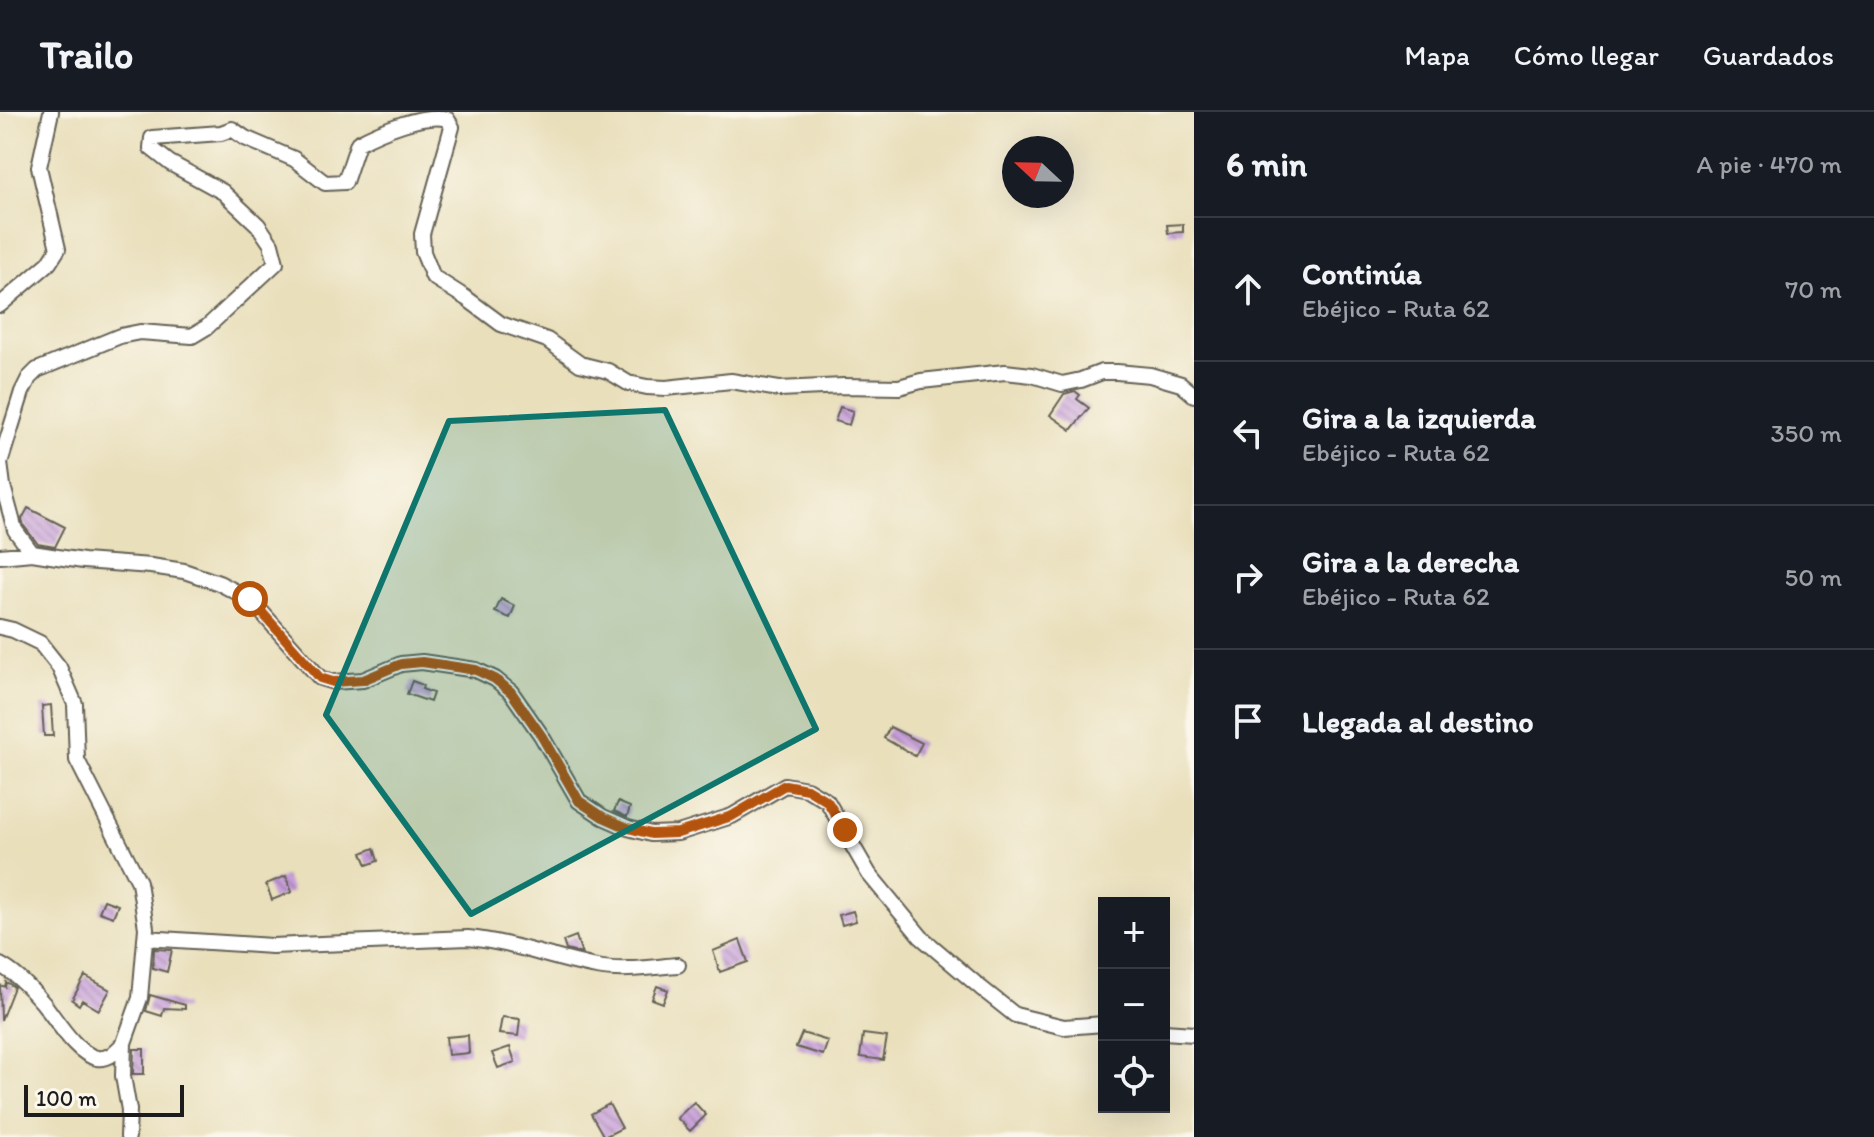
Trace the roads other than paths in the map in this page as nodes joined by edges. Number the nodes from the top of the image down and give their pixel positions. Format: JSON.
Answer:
{"nodes":[{"id":1,"x":51,"y":112,"type":"edge"},
{"id":2,"x":0,"y":305,"type":"edge"},
{"id":3,"x":1194,"y":395,"type":"edge"},
{"id":4,"x":32,"y":553,"type":"junction"},
{"id":5,"x":0,"y":556,"type":"edge"},
{"id":6,"x":0,"y":627,"type":"edge"},
{"id":7,"x":145,"y":938,"type":"junction"},
{"id":8,"x":0,"y":965,"type":"edge"},
{"id":9,"x":678,"y":965,"type":"dead end"},
{"id":10,"x":1098,"y":1024,"type":"edge"},
{"id":11,"x":1170,"y":1032,"type":"edge"},
{"id":12,"x":1194,"y":1034,"type":"edge"},
{"id":13,"x":124,"y":1043,"type":"junction"},
{"id":14,"x":128,"y":1137,"type":"edge"}],
"edges":[{"from":1,"to":2,"type":"street"},
{"from":3,"to":4,"type":"street"},
{"from":4,"to":5,"type":"street"},
{"from":4,"to":10,"type":"street"},
{"from":6,"to":7,"type":"street"},
{"from":7,"to":9,"type":"street"},
{"from":7,"to":13,"type":"street"},
{"from":8,"to":13,"type":"street"},
{"from":11,"to":12,"type":"street"},
{"from":13,"to":14,"type":"street"}]}
